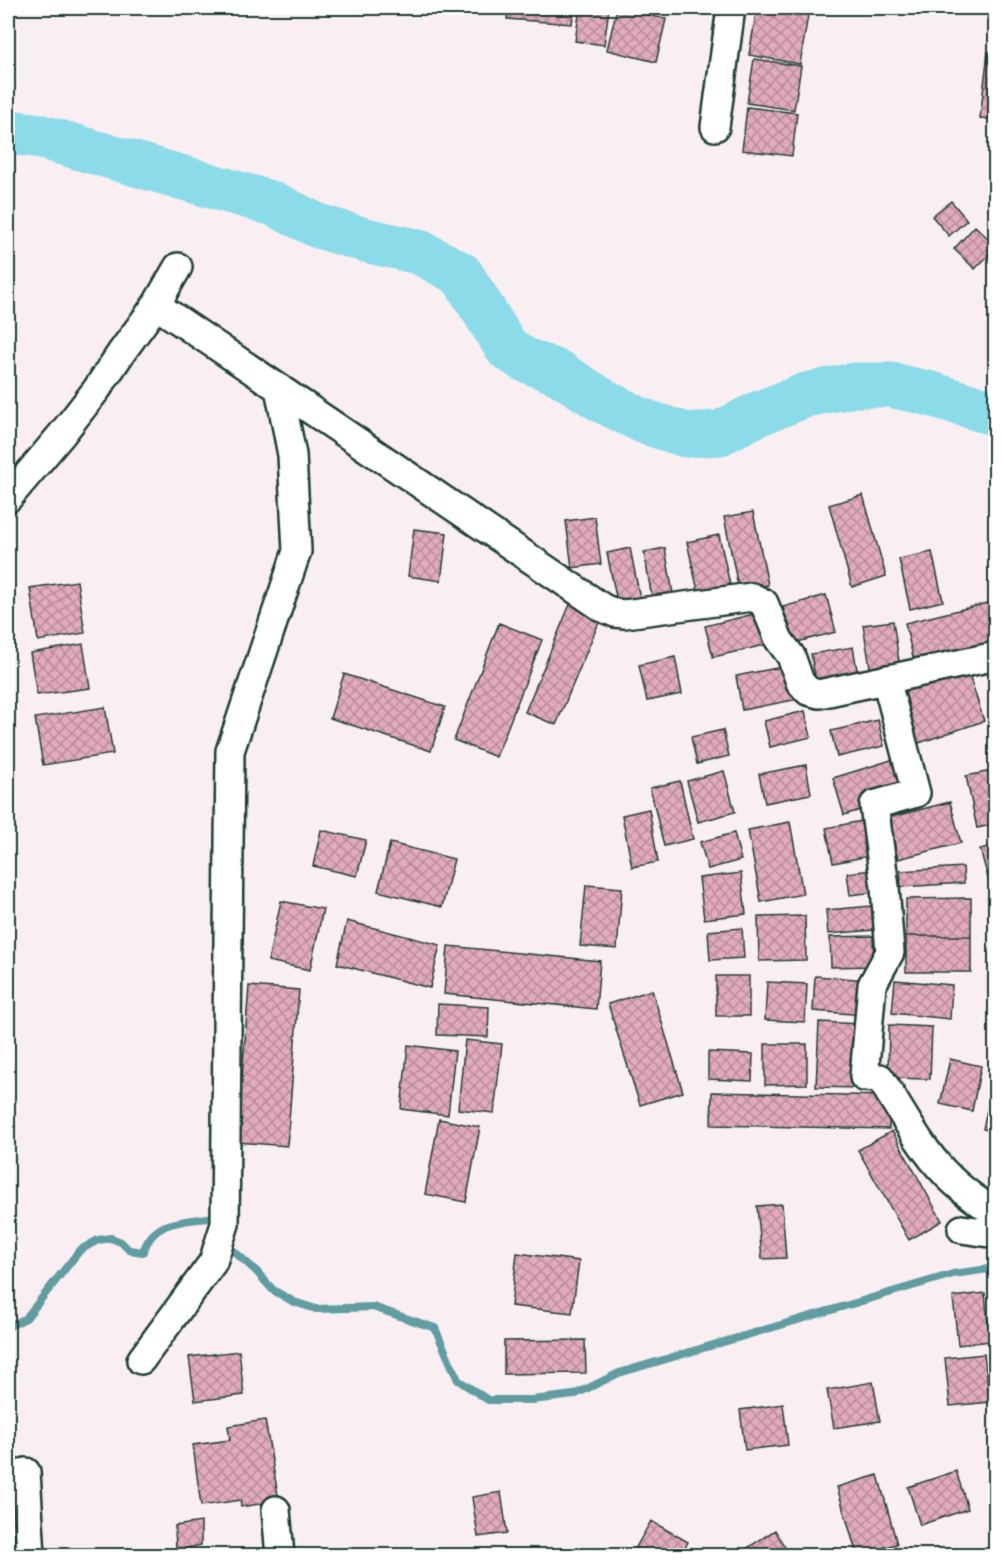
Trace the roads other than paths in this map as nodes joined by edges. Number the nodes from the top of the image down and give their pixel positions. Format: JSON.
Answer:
{"nodes":[{"id":1,"x":731,"y":8,"type":"edge"},
{"id":2,"x":715,"y":127,"type":"dead end"},
{"id":3,"x":178,"y":267,"type":"dead end"},
{"id":4,"x":156,"y":305,"type":"junction"},
{"id":5,"x":279,"y":388,"type":"junction"},
{"id":6,"x":8,"y":498,"type":"edge"},
{"id":7,"x":996,"y":656,"type":"edge"},
{"id":8,"x":886,"y":679,"type":"junction"},
{"id":9,"x":996,"y":1213,"type":"edge"},
{"id":10,"x":963,"y":1229,"type":"dead end"},
{"id":11,"x":996,"y":1234,"type":"edge"},
{"id":12,"x":141,"y":1360,"type":"dead end"},
{"id":13,"x":26,"y":1472,"type":"dead end"},
{"id":14,"x":276,"y":1510,"type":"dead end"},
{"id":15,"x":32,"y":1556,"type":"edge"},
{"id":16,"x":280,"y":1556,"type":"edge"}],
"edges":[{"from":1,"to":2,"type":"street"},
{"from":3,"to":4,"type":"street"},
{"from":4,"to":5,"type":"street"},
{"from":4,"to":6,"type":"street"},
{"from":5,"to":8,"type":"street"},
{"from":5,"to":12,"type":"street"},
{"from":7,"to":8,"type":"street"},
{"from":8,"to":9,"type":"street"},
{"from":10,"to":11,"type":"street"},
{"from":13,"to":15,"type":"street"},
{"from":14,"to":16,"type":"street"}]}
